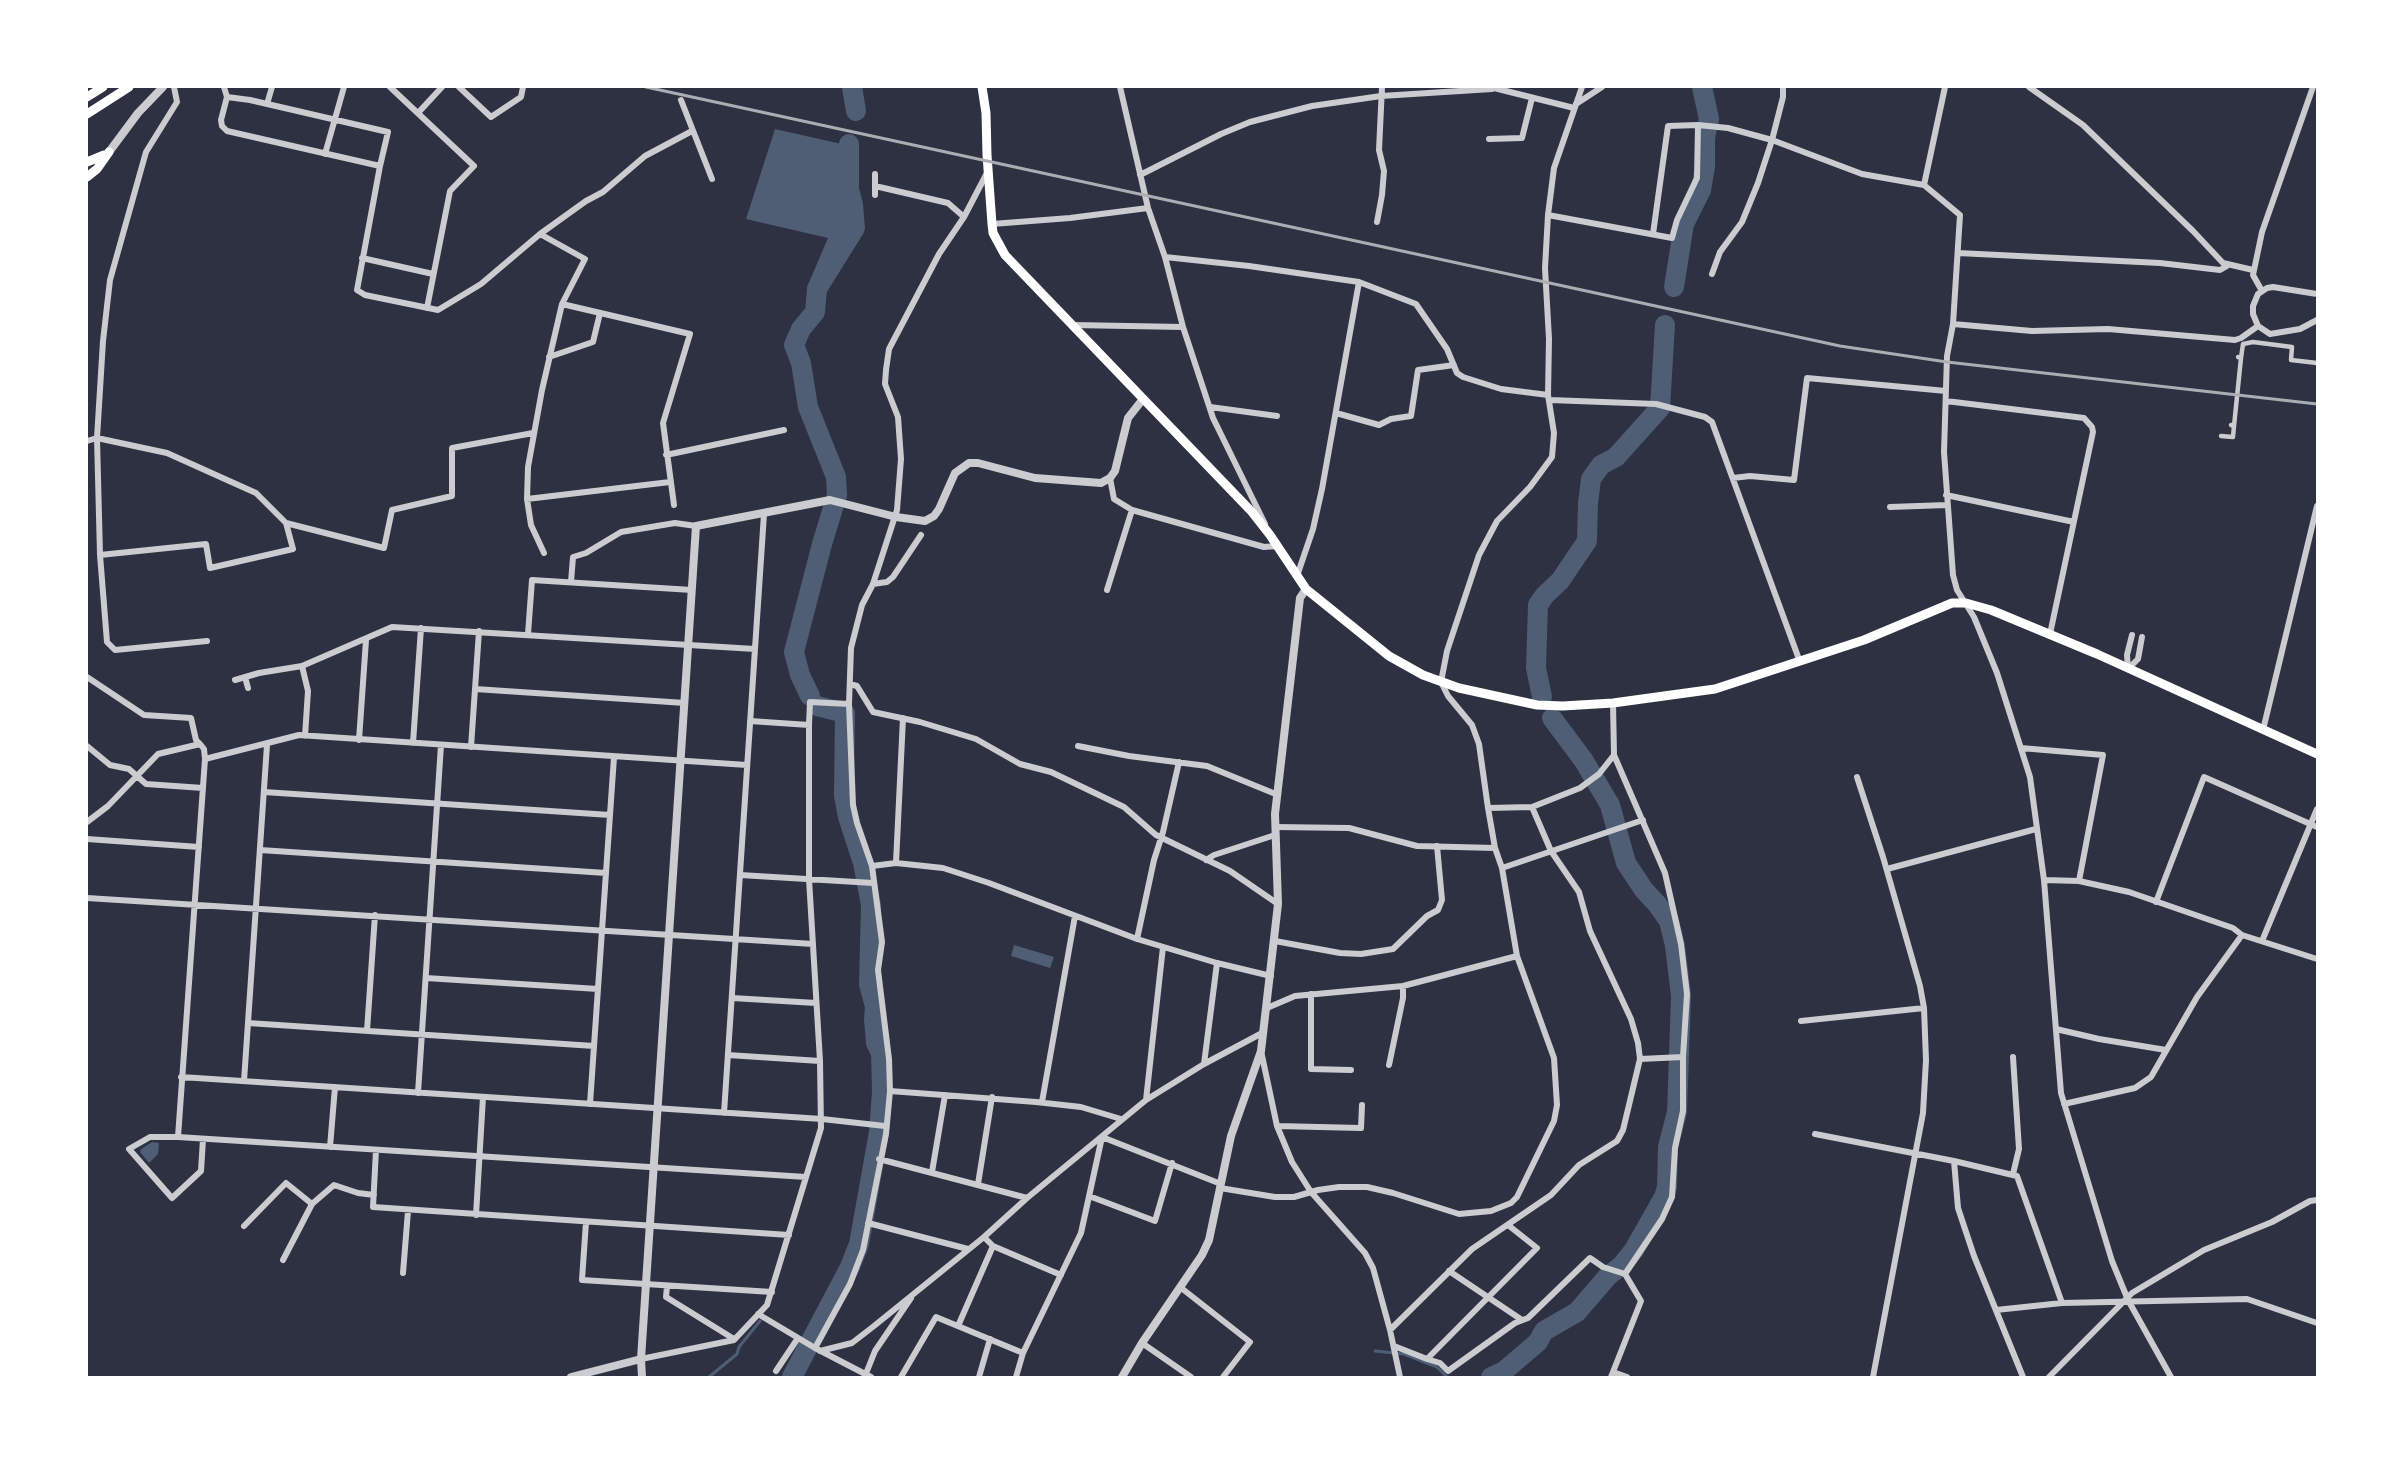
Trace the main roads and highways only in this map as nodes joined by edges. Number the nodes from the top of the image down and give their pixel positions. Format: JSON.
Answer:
{"nodes":[{"id":1,"x":103,"y":87,"type":"edge"},
{"id":2,"x":129,"y":87,"type":"edge"},
{"id":3,"x":982,"y":87,"type":"edge"},
{"id":4,"x":87,"y":97,"type":"edge"},
{"id":5,"x":87,"y":114,"type":"edge"},
{"id":6,"x":87,"y":162,"type":"edge"},
{"id":7,"x":87,"y":177,"type":"edge"},
{"id":8,"x":2317,"y":754,"type":"edge"}],
"edges":[{"from":1,"to":4,"type":"main road"},
{"from":2,"to":5,"type":"main road"},
{"from":3,"to":8,"type":"main road"},
{"from":6,"to":7,"type":"main road"}]}
